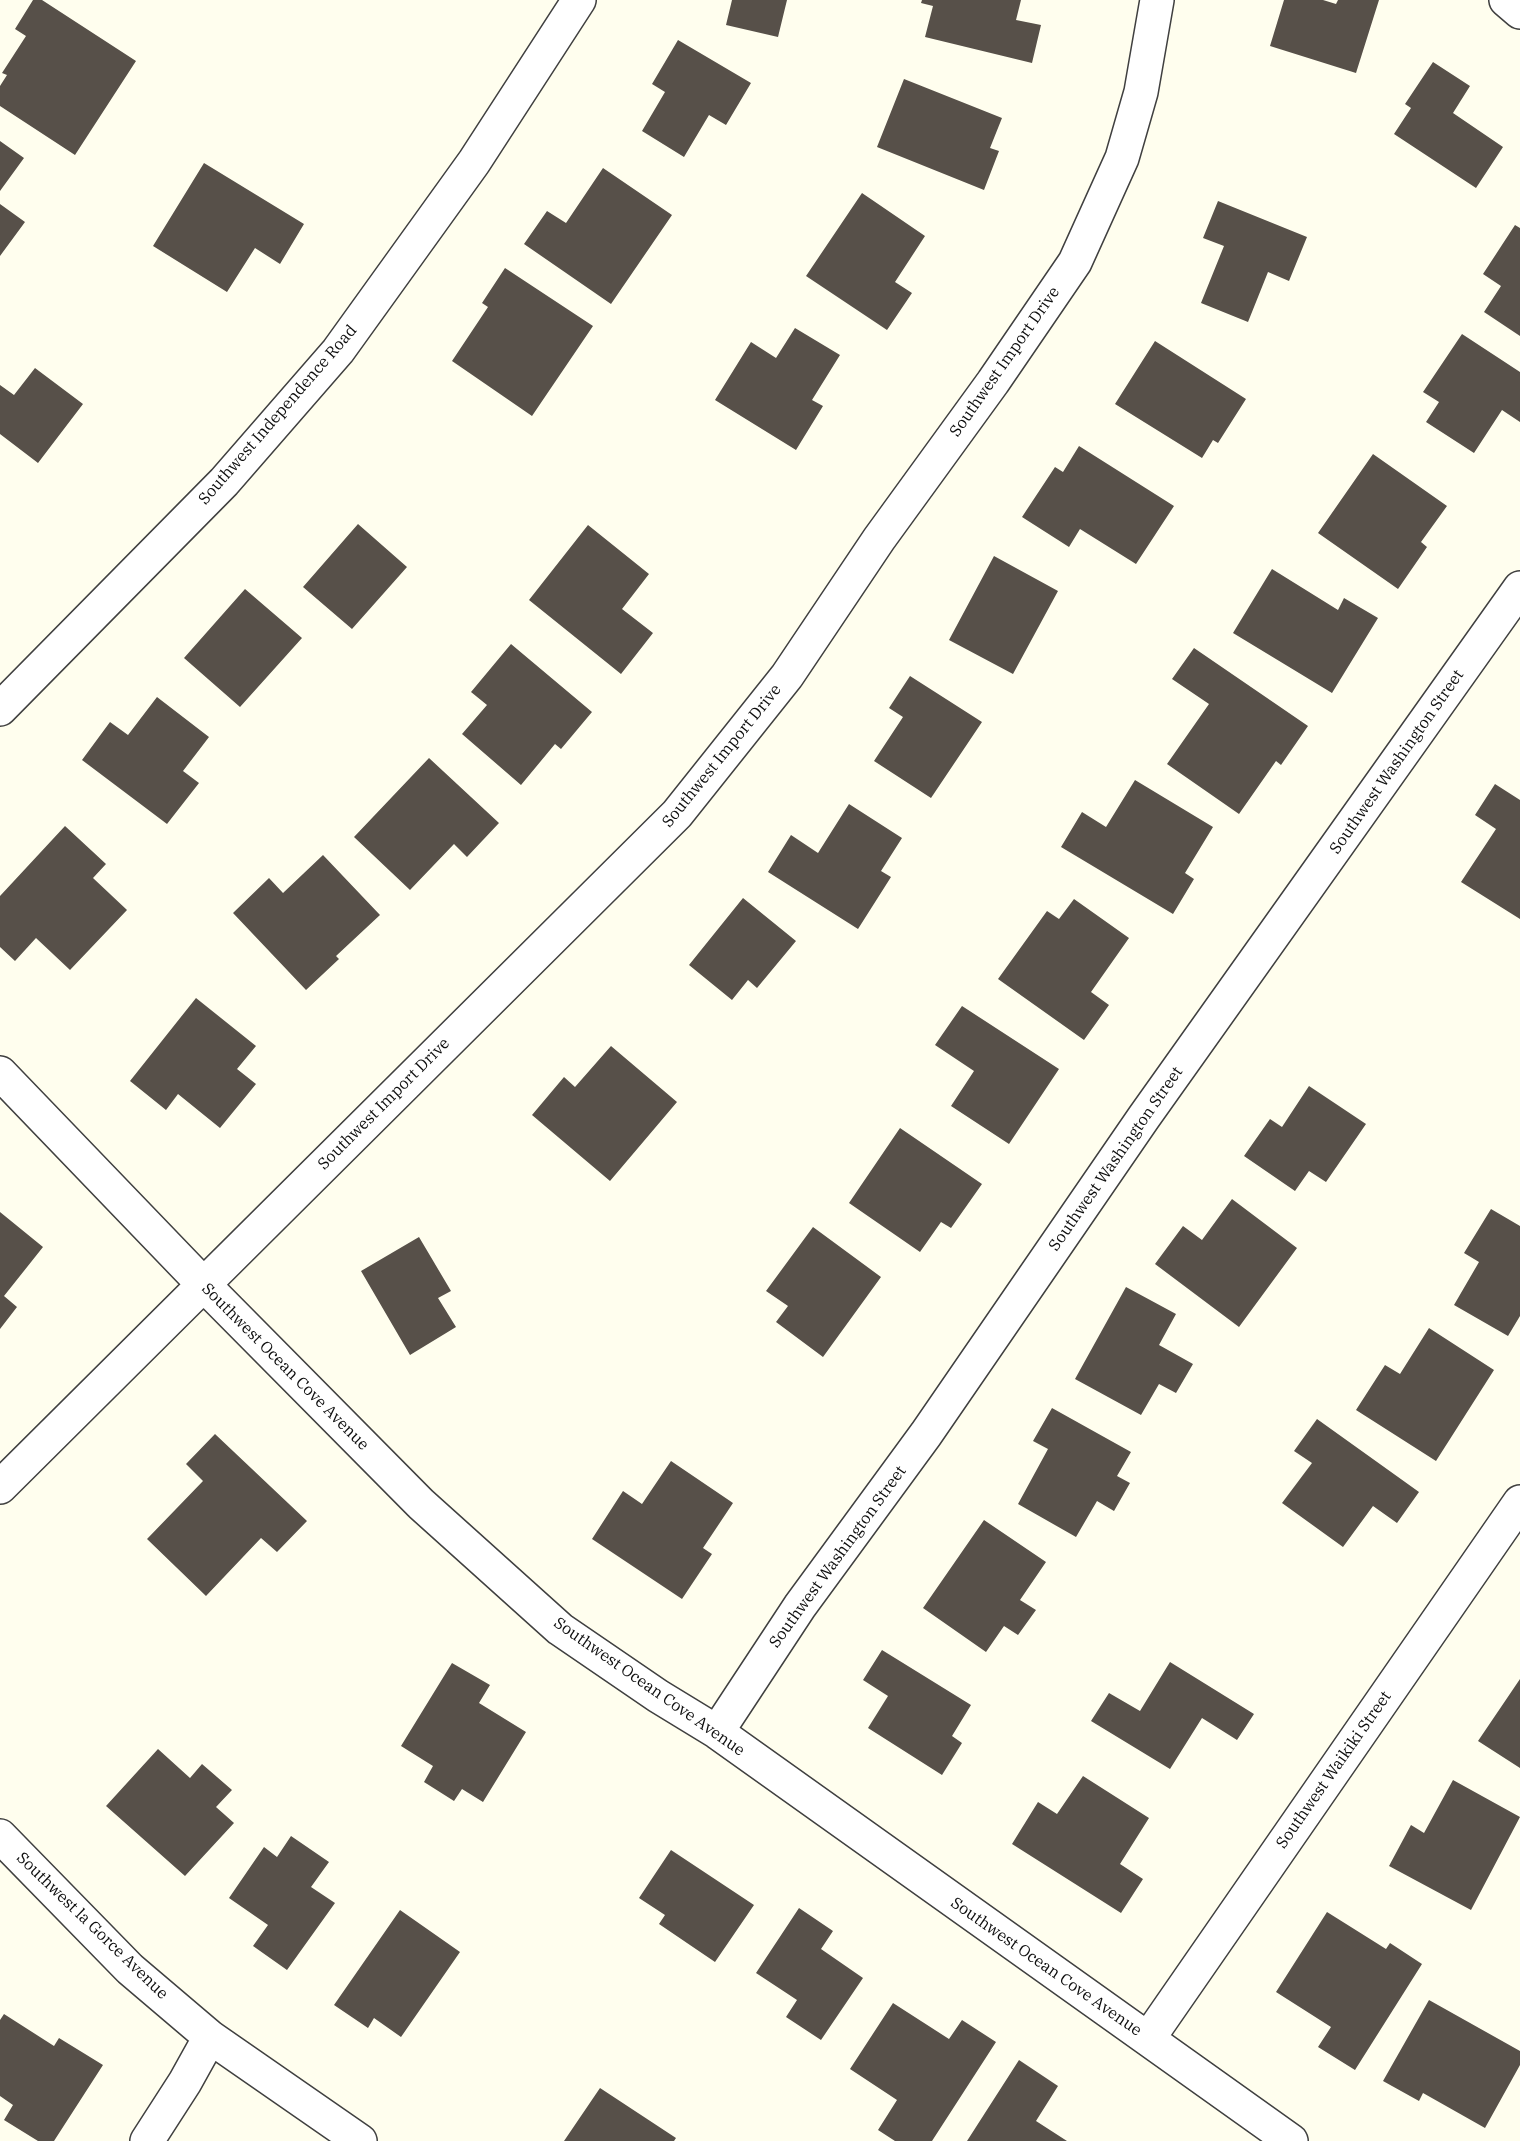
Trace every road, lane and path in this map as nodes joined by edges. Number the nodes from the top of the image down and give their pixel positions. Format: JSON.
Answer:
{"nodes":[{"id":1,"x":579,"y":0,"type":"edge"},
{"id":2,"x":1157,"y":0,"type":"edge"},
{"id":3,"x":1506,"y":0,"type":"edge"},
{"id":4,"x":1520,"y":12,"type":"edge"},
{"id":5,"x":1520,"y":588,"type":"edge"},
{"id":6,"x":0,"y":709,"type":"edge"},
{"id":7,"x":0,"y":1073,"type":"edge"},
{"id":8,"x":204,"y":1285,"type":"junction"},
{"id":9,"x":0,"y":1487,"type":"edge"},
{"id":10,"x":1520,"y":1502,"type":"edge"},
{"id":11,"x":717,"y":1732,"type":"junction"},
{"id":12,"x":0,"y":1836,"type":"edge"},
{"id":13,"x":210,"y":2037,"type":"junction"},
{"id":14,"x":1148,"y":2039,"type":"junction"},
{"id":15,"x":147,"y":2141,"type":"edge"},
{"id":16,"x":360,"y":2141,"type":"edge"},
{"id":17,"x":1291,"y":2141,"type":"edge"}],
"edges":[{"from":1,"to":6,"type":"street","name":"Southwest Independence Road"},
{"from":2,"to":8,"type":"street","name":"Southwest Import Drive"},
{"from":3,"to":4,"type":"street"},
{"from":5,"to":11,"type":"street","name":"Southwest Washington Street"},
{"from":7,"to":8,"type":"street","name":"Southwest Ocean Cove Avenue"},
{"from":8,"to":9,"type":"street","name":"Southwest Import Drive"},
{"from":8,"to":11,"type":"street","name":"Southwest Ocean Cove Avenue"},
{"from":10,"to":14,"type":"street","name":"Southwest Waikiki Street"},
{"from":11,"to":14,"type":"street","name":"Southwest Ocean Cove Avenue"},
{"from":12,"to":13,"type":"street","name":"Southwest la Gorce Avenue"},
{"from":13,"to":15,"type":"street"},
{"from":13,"to":16,"type":"street","name":"Southwest la Gorce Avenue"},
{"from":14,"to":17,"type":"street","name":"Southwest Ocean Cove Avenue"}]}
